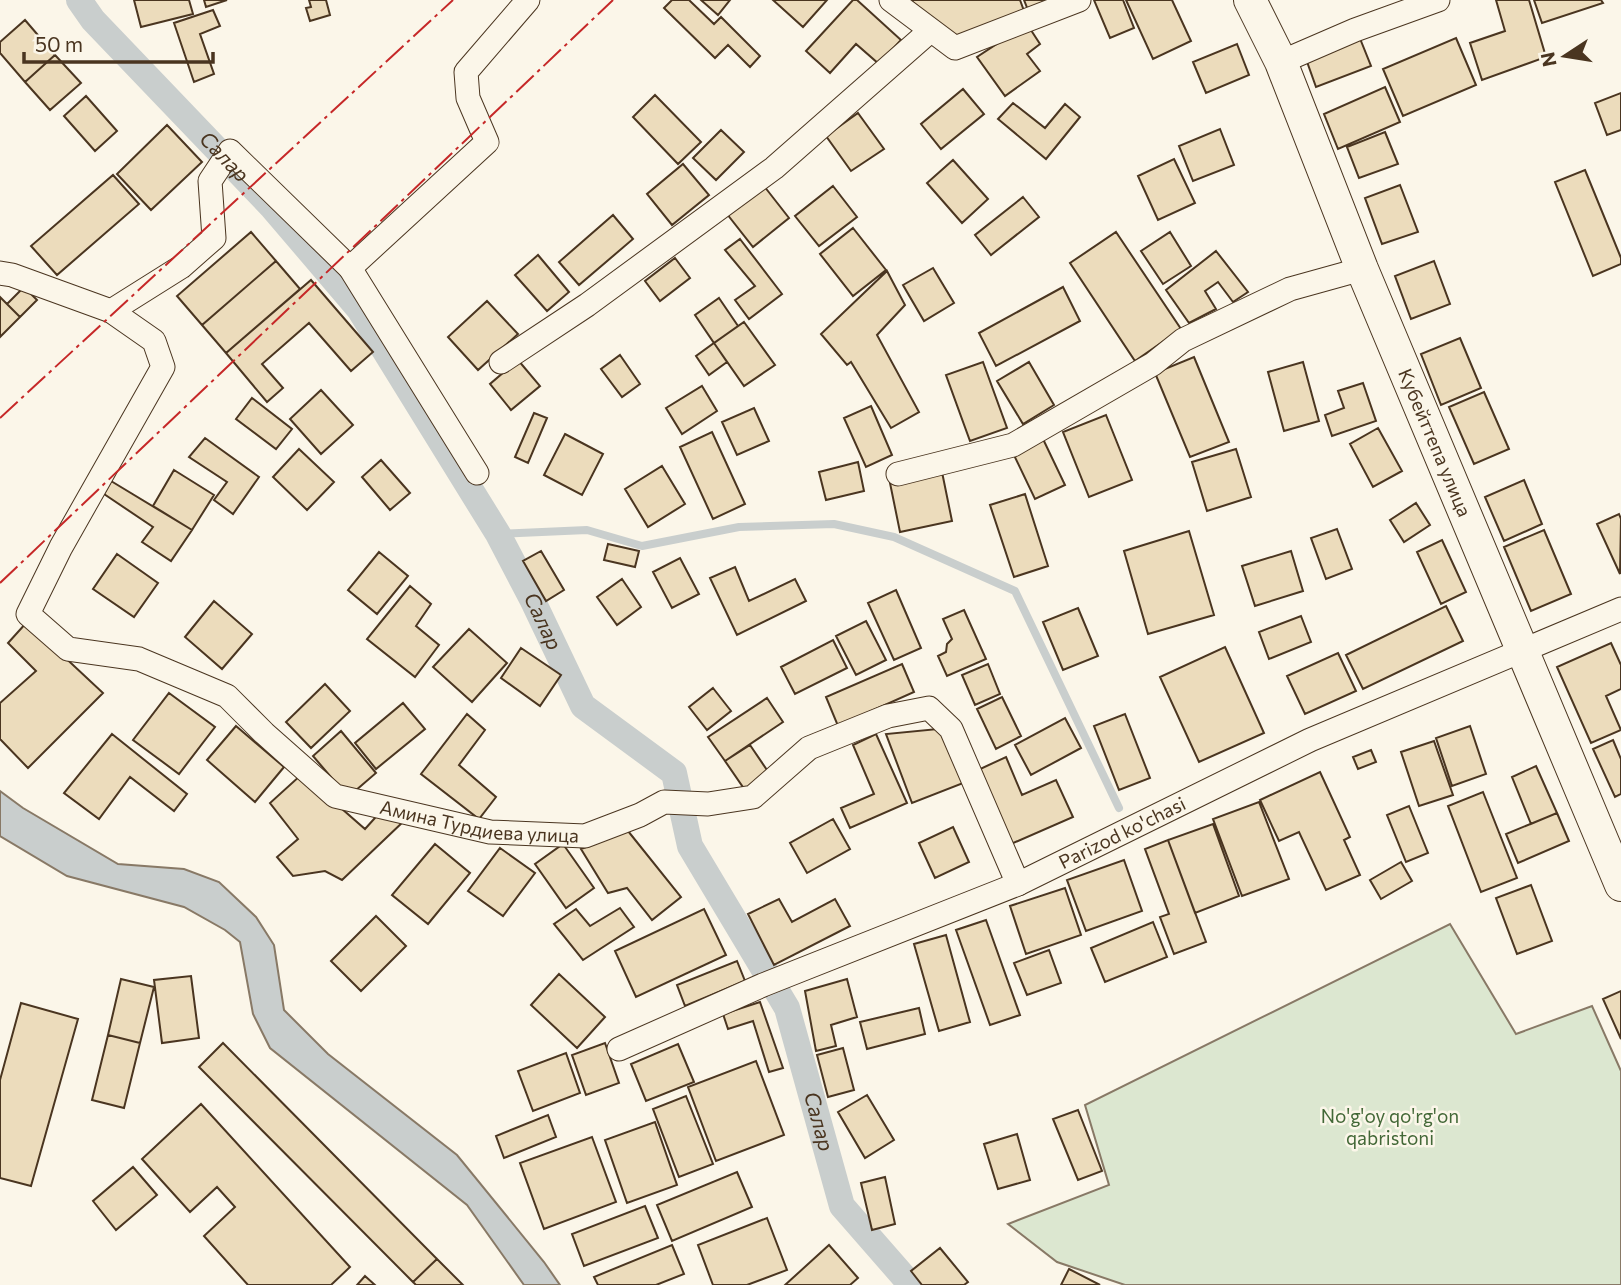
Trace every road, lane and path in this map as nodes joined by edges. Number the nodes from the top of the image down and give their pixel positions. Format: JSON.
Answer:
{"nodes":[{"id":1,"x":528,"y":0,"type":"edge"},
{"id":2,"x":891,"y":0,"type":"edge"},
{"id":3,"x":1080,"y":0,"type":"edge"},
{"id":4,"x":1250,"y":0,"type":"edge"},
{"id":5,"x":1438,"y":0,"type":"edge"},
{"id":6,"x":930,"y":31,"type":"junction"},
{"id":7,"x":1281,"y":62,"type":"junction"},
{"id":8,"x":350,"y":268,"type":"junction"},
{"id":9,"x":1362,"y":269,"type":"junction"},
{"id":10,"x":0,"y":272,"type":"edge"},
{"id":11,"x":111,"y":311,"type":"junction"},
{"id":12,"x":502,"y":362,"type":"dead end"},
{"id":13,"x":477,"y":473,"type":"dead end"},
{"id":14,"x":898,"y":474,"type":"dead end"},
{"id":15,"x":1621,"y":609,"type":"edge"},
{"id":16,"x":1521,"y":651,"type":"junction"},
{"id":17,"x":1018,"y":884,"type":"junction"},
{"id":18,"x":1621,"y":885,"type":"edge"},
{"id":19,"x":619,"y":1049,"type":"dead end"}],
"edges":[{"from":1,"to":8,"type":"street"},
{"from":2,"to":6,"type":"street"},
{"from":3,"to":6,"type":"street"},
{"from":4,"to":7,"type":"street","name":"Кубейттепа улица"},
{"from":5,"to":7,"type":"street"},
{"from":6,"to":12,"type":"street"},
{"from":7,"to":9,"type":"street","name":"Кубейттепа улица"},
{"from":8,"to":11,"type":"street"},
{"from":8,"to":13,"type":"street"},
{"from":9,"to":14,"type":"street"},
{"from":9,"to":16,"type":"street","name":"Кубейттепа улица"},
{"from":10,"to":11,"type":"street"},
{"from":11,"to":17,"type":"street","name":"Амина Турдиева улица"},
{"from":15,"to":16,"type":"street","name":"Parizod ko'chasi"},
{"from":16,"to":17,"type":"street","name":"Parizod ko'chasi"},
{"from":16,"to":18,"type":"street","name":"Кубейттепа улица"},
{"from":17,"to":19,"type":"street","name":"Parizod ko'chasi"}]}
